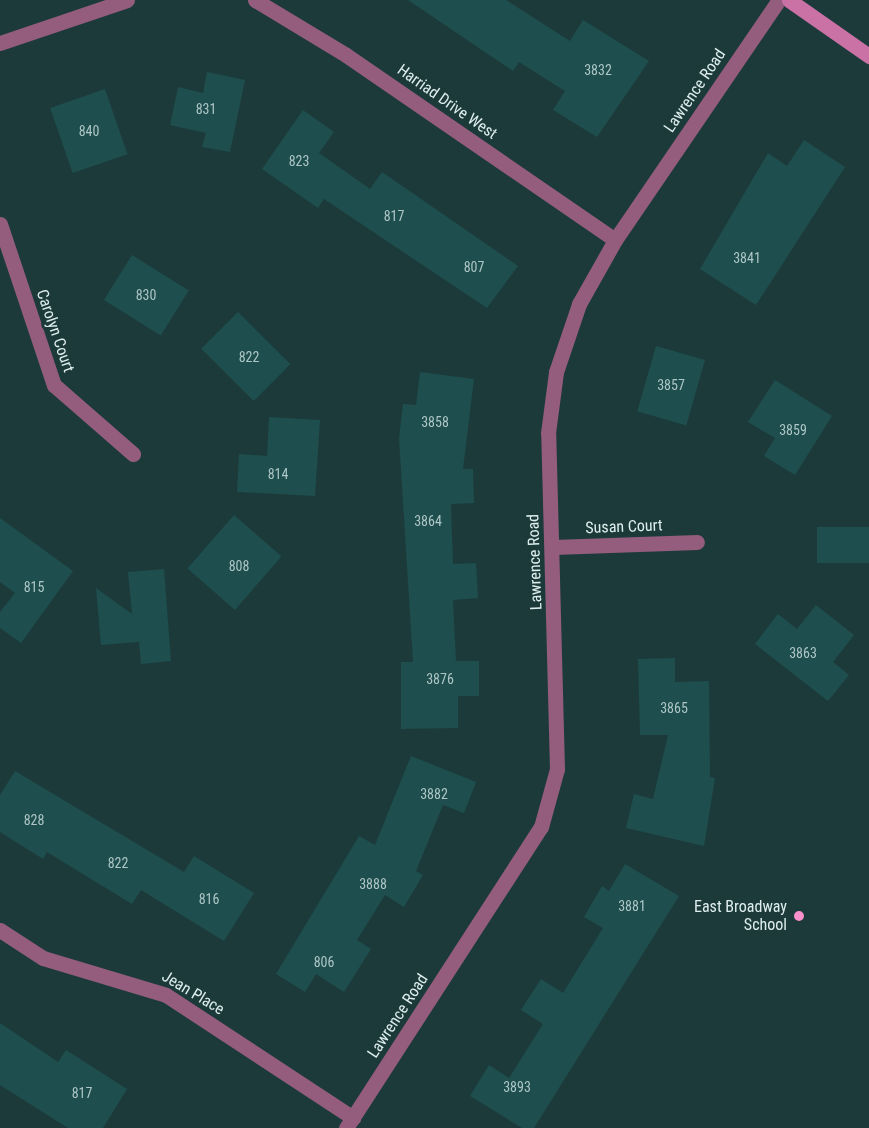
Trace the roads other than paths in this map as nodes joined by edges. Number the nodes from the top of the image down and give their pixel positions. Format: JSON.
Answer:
{"nodes":[{"id":1,"x":127,"y":0,"type":"edge"},
{"id":2,"x":255,"y":0,"type":"edge"},
{"id":3,"x":779,"y":0,"type":"edge"},
{"id":4,"x":789,"y":0,"type":"edge"},
{"id":5,"x":0,"y":43,"type":"edge"},
{"id":6,"x":869,"y":56,"type":"edge"},
{"id":7,"x":0,"y":224,"type":"edge"},
{"id":8,"x":615,"y":240,"type":"junction"},
{"id":9,"x":133,"y":454,"type":"dead end"},
{"id":10,"x":697,"y":542,"type":"dead end"},
{"id":11,"x":553,"y":548,"type":"junction"},
{"id":12,"x":0,"y":930,"type":"edge"},
{"id":13,"x":350,"y":1123,"type":"edge"}],
"edges":[{"from":1,"to":5,"type":"street"},
{"from":2,"to":8,"type":"street","name":"Harriad Drive West"},
{"from":3,"to":8,"type":"street","name":"Lawrence Road"},
{"from":4,"to":6,"type":"main road"},
{"from":7,"to":9,"type":"street","name":"Carolyn Court"},
{"from":8,"to":11,"type":"street","name":"Lawrence Road"},
{"from":10,"to":11,"type":"street","name":"Susan Court"},
{"from":11,"to":13,"type":"street","name":"Lawrence Road"},
{"from":12,"to":13,"type":"street","name":"Jean Place"}]}
